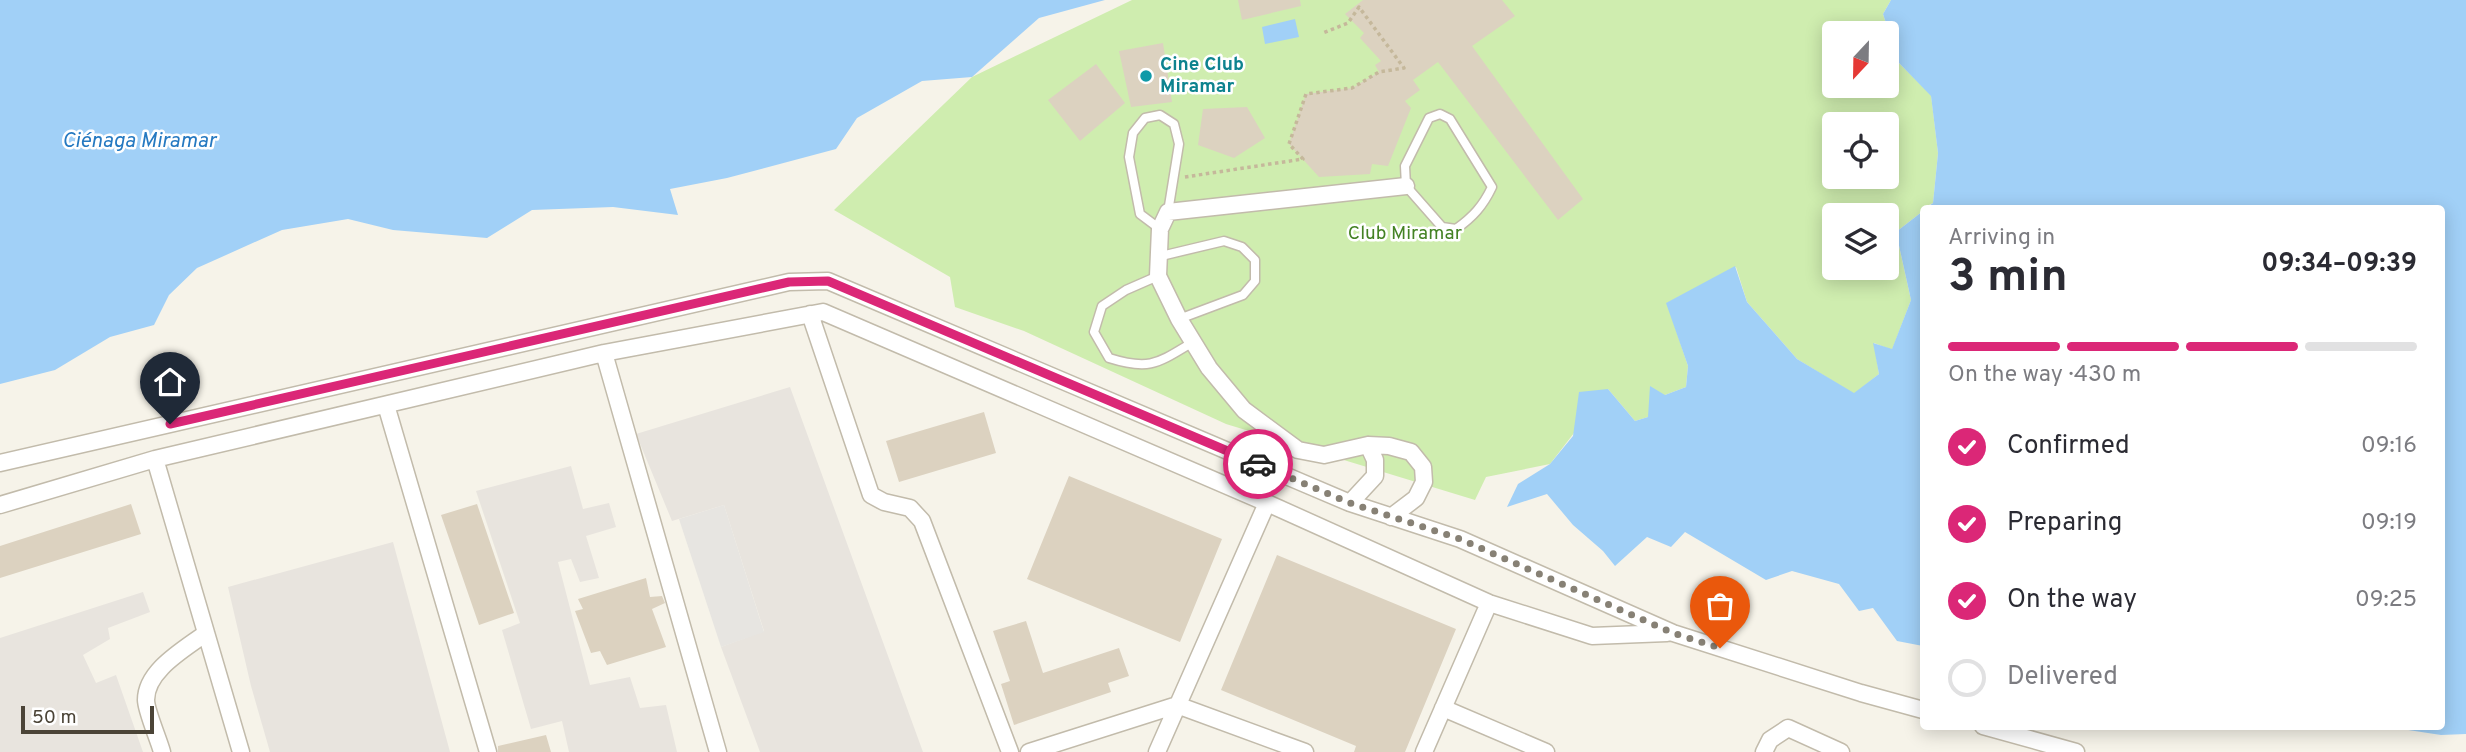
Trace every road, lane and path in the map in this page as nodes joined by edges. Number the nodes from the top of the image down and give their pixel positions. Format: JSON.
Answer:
{"nodes":[{"id":1,"x":1323,"y":33,"type":"dead end"},
{"id":2,"x":1172,"y":180,"type":"junction"},
{"id":3,"x":1406,"y":186,"type":"junction"},
{"id":4,"x":1168,"y":212,"type":"junction"},
{"id":5,"x":1160,"y":229,"type":"junction"},
{"id":6,"x":1157,"y":257,"type":"junction"},
{"id":7,"x":1158,"y":276,"type":"junction"},
{"id":8,"x":810,"y":314,"type":"junction"},
{"id":9,"x":1179,"y":319,"type":"junction"},
{"id":10,"x":1193,"y":342,"type":"junction"},
{"id":11,"x":604,"y":353,"type":"junction"},
{"id":12,"x":386,"y":405,"type":"junction"},
{"id":13,"x":1368,"y":445,"type":"junction"},
{"id":14,"x":155,"y":459,"type":"junction"},
{"id":15,"x":0,"y":463,"type":"edge"},
{"id":16,"x":1267,"y":503,"type":"junction"},
{"id":17,"x":1350,"y":503,"type":"junction"},
{"id":18,"x":0,"y":505,"type":"edge"},
{"id":19,"x":1391,"y":517,"type":"junction"},
{"id":20,"x":1489,"y":603,"type":"junction"},
{"id":21,"x":206,"y":633,"type":"junction"},
{"id":22,"x":1673,"y":633,"type":"junction"},
{"id":23,"x":1177,"y":705,"type":"junction"},
{"id":24,"x":1443,"y":708,"type":"junction"},
{"id":25,"x":1920,"y":709,"type":"edge"},
{"id":26,"x":1997,"y":730,"type":"edge"},
{"id":27,"x":162,"y":752,"type":"edge"},
{"id":28,"x":241,"y":752,"type":"edge"},
{"id":29,"x":488,"y":752,"type":"edge"},
{"id":30,"x":718,"y":752,"type":"edge"},
{"id":31,"x":1010,"y":752,"type":"edge"},
{"id":32,"x":1029,"y":752,"type":"edge"},
{"id":33,"x":1157,"y":752,"type":"edge"},
{"id":34,"x":1305,"y":752,"type":"edge"},
{"id":35,"x":1424,"y":752,"type":"edge"},
{"id":36,"x":1546,"y":752,"type":"edge"},
{"id":37,"x":1764,"y":752,"type":"edge"},
{"id":38,"x":1841,"y":752,"type":"edge"},
{"id":39,"x":2076,"y":752,"type":"edge"}],
"edges":[{"from":1,"to":2,"type":"path"},
{"from":2,"to":4,"type":"lane"},
{"from":2,"to":5,"type":"lane"},
{"from":3,"to":3,"type":"lane"},
{"from":3,"to":4,"type":"street"},
{"from":4,"to":5,"type":"street"},
{"from":5,"to":6,"type":"street"},
{"from":6,"to":7,"type":"street"},
{"from":6,"to":9,"type":"lane"},
{"from":7,"to":9,"type":"street"},
{"from":7,"to":10,"type":"lane"},
{"from":8,"to":11,"type":"street"},
{"from":8,"to":16,"type":"street"},
{"from":8,"to":31,"type":"street"},
{"from":9,"to":10,"type":"street"},
{"from":10,"to":13,"type":"street"},
{"from":11,"to":12,"type":"street"},
{"from":11,"to":30,"type":"street"},
{"from":12,"to":14,"type":"street"},
{"from":12,"to":29,"type":"street"},
{"from":13,"to":17,"type":"street"},
{"from":13,"to":19,"type":"street"},
{"from":14,"to":18,"type":"street"},
{"from":14,"to":21,"type":"street"},
{"from":15,"to":17,"type":"street"},
{"from":16,"to":20,"type":"street"},
{"from":16,"to":23,"type":"street"},
{"from":17,"to":19,"type":"street"},
{"from":19,"to":22,"type":"street"},
{"from":20,"to":22,"type":"street"},
{"from":20,"to":24,"type":"street"},
{"from":21,"to":27,"type":"street"},
{"from":21,"to":28,"type":"street"},
{"from":22,"to":25,"type":"street"},
{"from":23,"to":32,"type":"street"},
{"from":23,"to":33,"type":"street"},
{"from":23,"to":34,"type":"street"},
{"from":24,"to":35,"type":"street"},
{"from":24,"to":36,"type":"street"},
{"from":26,"to":39,"type":"street"},
{"from":37,"to":38,"type":"street"}]}
